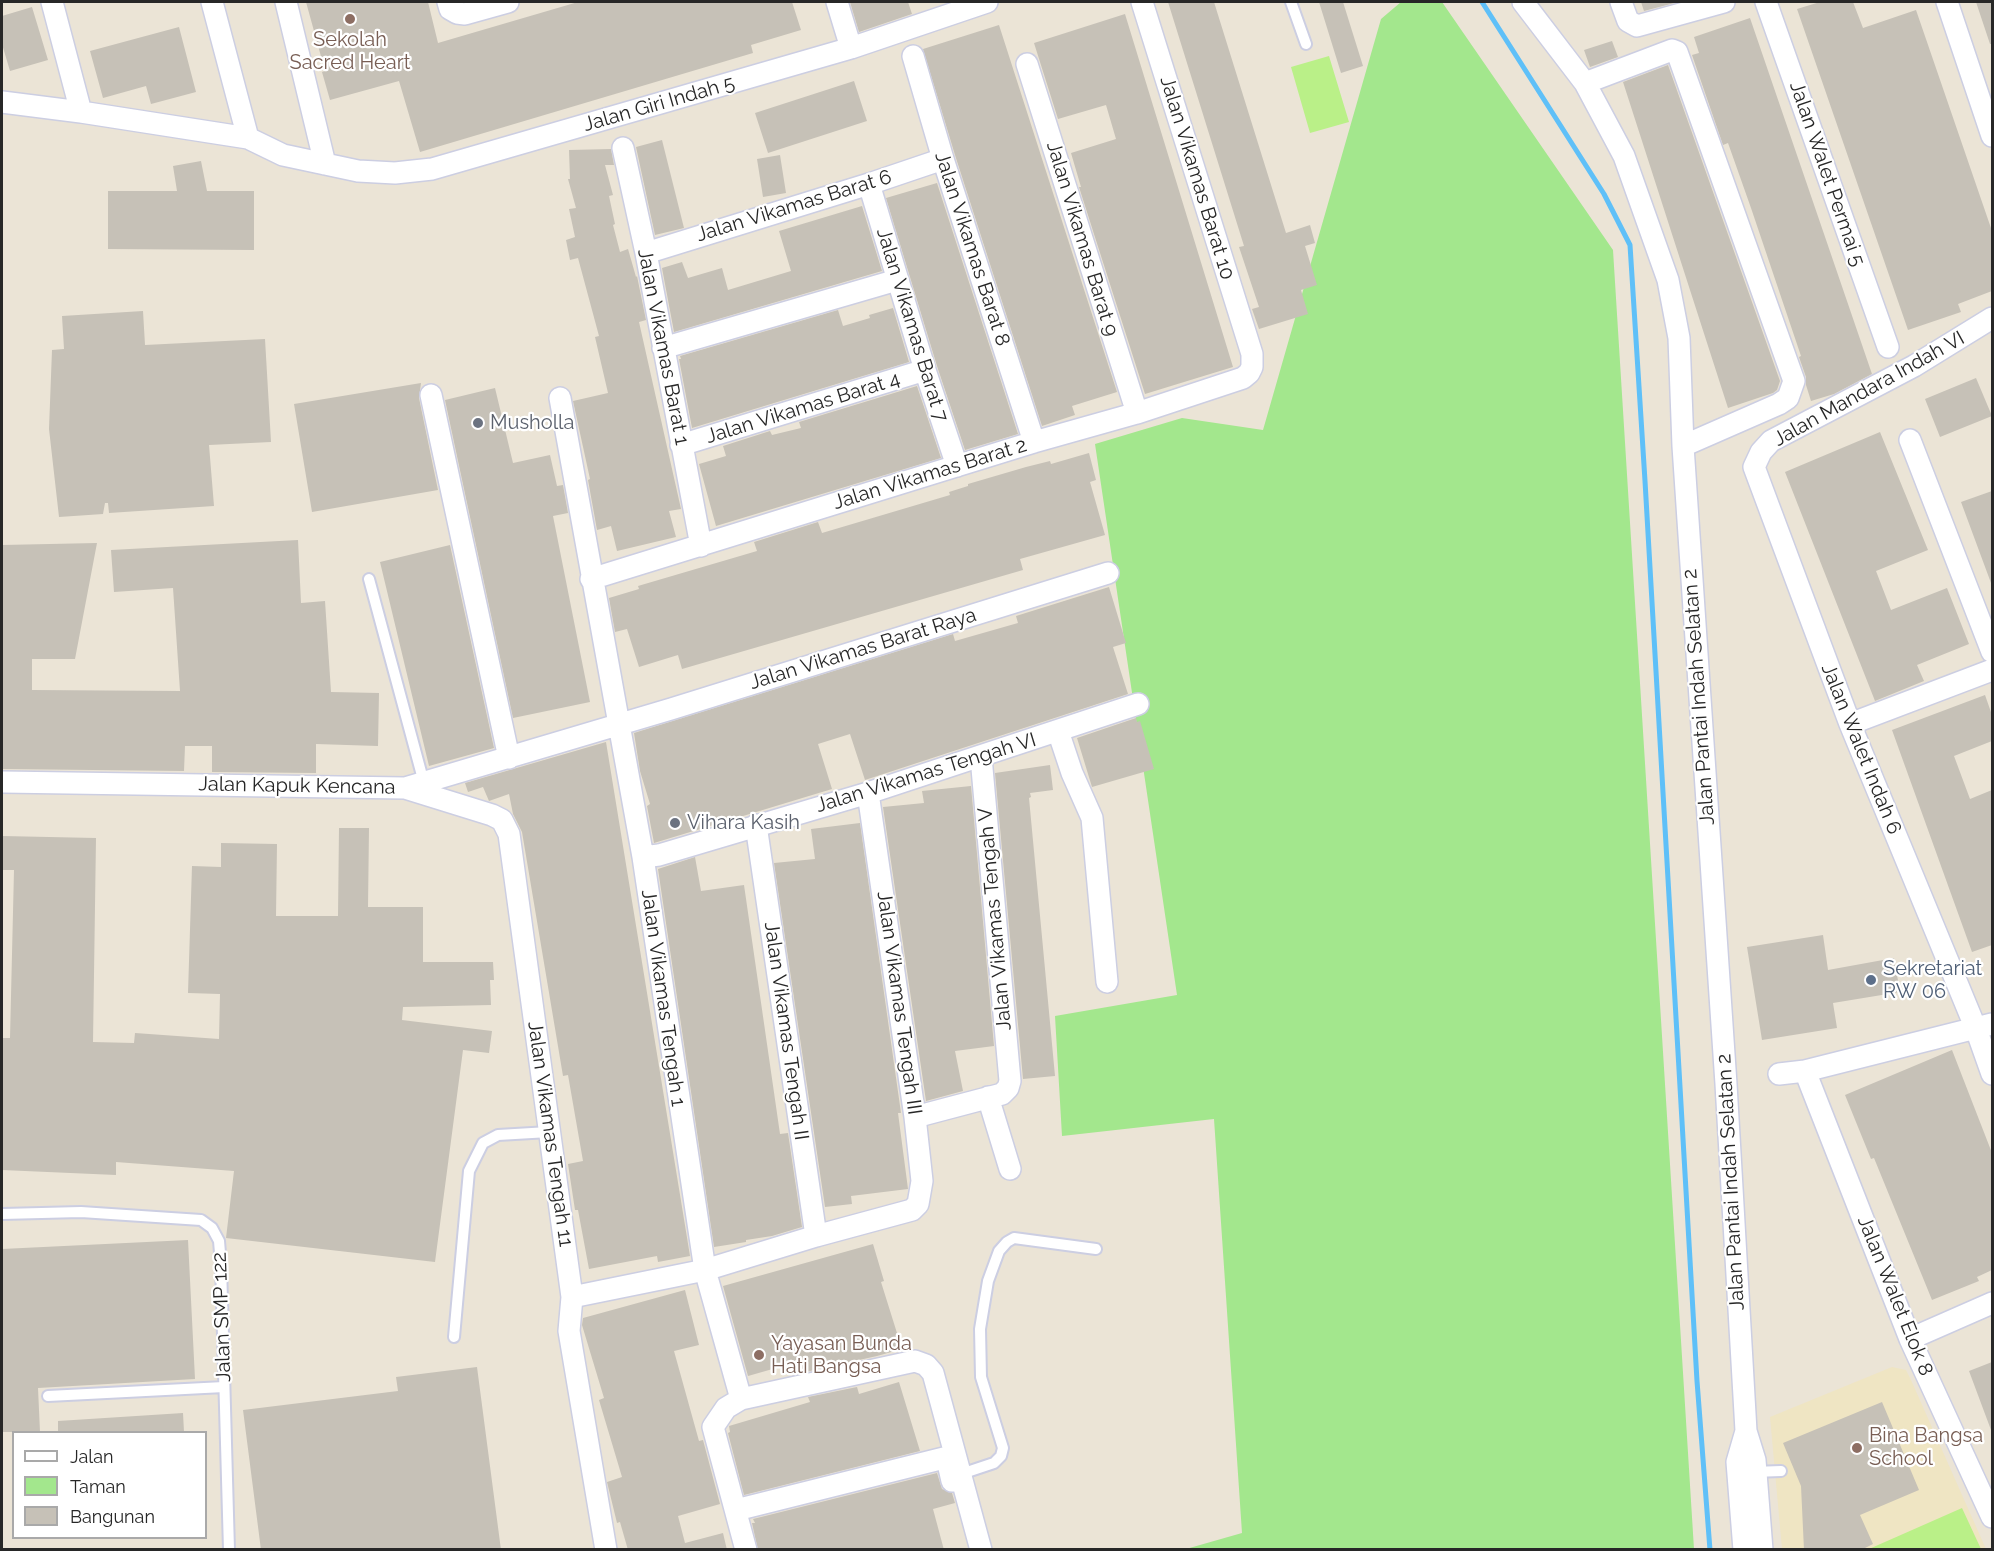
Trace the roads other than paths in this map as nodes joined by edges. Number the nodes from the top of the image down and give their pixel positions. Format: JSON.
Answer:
{"nodes":[{"id":1,"x":52,"y":2,"type":"edge"},
{"id":2,"x":212,"y":2,"type":"edge"},
{"id":3,"x":286,"y":2,"type":"edge"},
{"id":4,"x":448,"y":2,"type":"edge"},
{"id":5,"x":508,"y":2,"type":"edge"},
{"id":6,"x":837,"y":2,"type":"edge"},
{"id":7,"x":987,"y":2,"type":"edge"},
{"id":8,"x":1142,"y":2,"type":"edge"},
{"id":9,"x":1291,"y":2,"type":"edge"},
{"id":10,"x":1523,"y":2,"type":"edge"},
{"id":11,"x":1724,"y":2,"type":"edge"},
{"id":12,"x":1766,"y":2,"type":"edge"},
{"id":13,"x":1947,"y":2,"type":"edge"},
{"id":14,"x":1624,"y":11,"type":"edge"},
{"id":15,"x":1306,"y":44,"type":"dead end"},
{"id":16,"x":851,"y":48,"type":"junction"},
{"id":17,"x":914,"y":56,"type":"dead end"},
{"id":18,"x":1027,"y":64,"type":"dead end"},
{"id":19,"x":1585,"y":82,"type":"junction"},
{"id":20,"x":2,"y":102,"type":"edge"},
{"id":21,"x":81,"y":112,"type":"junction"},
{"id":22,"x":1992,"y":136,"type":"edge"},
{"id":23,"x":249,"y":138,"type":"junction"},
{"id":24,"x":623,"y":148,"type":"dead end"},
{"id":25,"x":943,"y":159,"type":"junction"},
{"id":26,"x":325,"y":164,"type":"junction"},
{"id":27,"x":869,"y":184,"type":"junction"},
{"id":28,"x":646,"y":253,"type":"junction"},
{"id":29,"x":897,"y":280,"type":"junction"},
{"id":30,"x":1992,"y":318,"type":"edge"},
{"id":31,"x":1888,"y":347,"type":"dead end"},
{"id":32,"x":663,"y":348,"type":"junction"},
{"id":33,"x":1252,"y":354,"type":"joint"},
{"id":34,"x":925,"y":370,"type":"junction"},
{"id":35,"x":431,"y":395,"type":"dead end"},
{"id":36,"x":560,"y":398,"type":"dead end"},
{"id":37,"x":1137,"y":413,"type":"junction"},
{"id":38,"x":1910,"y":440,"type":"dead end"},
{"id":39,"x":1034,"y":442,"type":"junction"},
{"id":40,"x":681,"y":445,"type":"junction"},
{"id":41,"x":1683,"y":446,"type":"junction"},
{"id":42,"x":957,"y":466,"type":"junction"},
{"id":43,"x":1754,"y":467,"type":"joint"},
{"id":44,"x":701,"y":546,"type":"junction"},
{"id":45,"x":1108,"y":573,"type":"dead end"},
{"id":46,"x":369,"y":579,"type":"dead end"},
{"id":47,"x":591,"y":579,"type":"junction"},
{"id":48,"x":1992,"y":652,"type":"edge"},
{"id":49,"x":1992,"y":670,"type":"edge"},
{"id":50,"x":1138,"y":704,"type":"dead end"},
{"id":51,"x":1850,"y":724,"type":"junction"},
{"id":52,"x":619,"y":725,"type":"junction"},
{"id":53,"x":1058,"y":731,"type":"junction"},
{"id":54,"x":981,"y":757,"type":"junction"},
{"id":55,"x":509,"y":758,"type":"junction"},
{"id":56,"x":2,"y":782,"type":"edge"},
{"id":57,"x":414,"y":786,"type":"junction"},
{"id":58,"x":868,"y":793,"type":"junction"},
{"id":59,"x":756,"y":825,"type":"junction"},
{"id":60,"x":643,"y":857,"type":"junction"},
{"id":61,"x":1107,"y":982,"type":"dead end"},
{"id":62,"x":1984,"y":1026,"type":"edge"},
{"id":63,"x":1805,"y":1071,"type":"junction"},
{"id":64,"x":1779,"y":1074,"type":"dead end"},
{"id":65,"x":1992,"y":1074,"type":"edge"},
{"id":66,"x":988,"y":1097,"type":"junction"},
{"id":67,"x":915,"y":1117,"type":"junction"},
{"id":68,"x":549,"y":1132,"type":"junction"},
{"id":69,"x":1010,"y":1169,"type":"dead end"},
{"id":70,"x":2,"y":1214,"type":"edge"},
{"id":71,"x":816,"y":1236,"type":"junction"},
{"id":72,"x":1096,"y":1248,"type":"dead end"},
{"id":73,"x":705,"y":1270,"type":"junction"},
{"id":74,"x":572,"y":1297,"type":"junction"},
{"id":75,"x":1992,"y":1303,"type":"edge"},
{"id":76,"x":454,"y":1338,"type":"dead end"},
{"id":77,"x":1910,"y":1339,"type":"junction"},
{"id":78,"x":224,"y":1387,"type":"junction"},
{"id":79,"x":48,"y":1396,"type":"dead end"},
{"id":80,"x":741,"y":1399,"type":"junction"},
{"id":81,"x":1781,"y":1471,"type":"dead end"},
{"id":82,"x":1747,"y":1473,"type":"junction"},
{"id":83,"x":957,"y":1480,"type":"junction"},
{"id":84,"x":736,"y":1510,"type":"junction"},
{"id":85,"x":1992,"y":1517,"type":"edge"},
{"id":86,"x":229,"y":1550,"type":"edge"},
{"id":87,"x":606,"y":1550,"type":"edge"},
{"id":88,"x":746,"y":1550,"type":"edge"},
{"id":89,"x":981,"y":1550,"type":"edge"},
{"id":90,"x":1744,"y":1550,"type":"edge"},
{"id":91,"x":1762,"y":1550,"type":"edge"}],
"edges":[{"from":1,"to":21,"type":"street"},
{"from":2,"to":23,"type":"street"},
{"from":3,"to":26,"type":"street"},
{"from":4,"to":5,"type":"street"},
{"from":6,"to":16,"type":"street"},
{"from":7,"to":16,"type":"street","name":"Jalan Giri Indah 5"},
{"from":8,"to":33,"type":"street","name":"Jalan Vikamas Barat 10"},
{"from":9,"to":15,"type":"lane"},
{"from":10,"to":19,"type":"street","name":"Jalan Pantai Indah Selatan 2"},
{"from":11,"to":14,"type":"street"},
{"from":12,"to":31,"type":"street","name":"Jalan Walet Permai 5"},
{"from":13,"to":22,"type":"street"},
{"from":16,"to":26,"type":"street","name":"Jalan Giri Indah 5"},
{"from":17,"to":25,"type":"street","name":"Jalan Vikamas Barat 8"},
{"from":18,"to":37,"type":"street","name":"Jalan Vikamas Barat 9"},
{"from":19,"to":41,"type":"street","name":"Jalan Pantai Indah Selatan 2"},
{"from":19,"to":41,"type":"street"},
{"from":20,"to":21,"type":"street","name":"Jalan Giri Indah 5"},
{"from":21,"to":23,"type":"street","name":"Jalan Giri Indah 5"},
{"from":23,"to":26,"type":"street","name":"Jalan Giri Indah 5"},
{"from":24,"to":28,"type":"street","name":"Jalan Vikamas Barat 1"},
{"from":25,"to":27,"type":"street","name":"Jalan Vikamas Barat 6"},
{"from":25,"to":39,"type":"street","name":"Jalan Vikamas Barat 8"},
{"from":27,"to":28,"type":"street","name":"Jalan Vikamas Barat 6"},
{"from":27,"to":29,"type":"street","name":"Jalan Vikamas Barat 7"},
{"from":28,"to":32,"type":"street","name":"Jalan Vikamas Barat 1"},
{"from":29,"to":32,"type":"street"},
{"from":29,"to":34,"type":"street","name":"Jalan Vikamas Barat 7"},
{"from":30,"to":43,"type":"street","name":"Jalan Mandara Indah VI"},
{"from":32,"to":40,"type":"street","name":"Jalan Vikamas Barat 1"},
{"from":33,"to":37,"type":"street","name":"Jalan Vikamas Barat 2"},
{"from":34,"to":40,"type":"street","name":"Jalan Vikamas Barat 4"},
{"from":34,"to":42,"type":"street","name":"Jalan Vikamas Barat 7"},
{"from":35,"to":55,"type":"street"},
{"from":36,"to":47,"type":"street"},
{"from":37,"to":39,"type":"street","name":"Jalan Vikamas Barat 2"},
{"from":38,"to":48,"type":"street"},
{"from":39,"to":42,"type":"street","name":"Jalan Vikamas Barat 2"},
{"from":40,"to":44,"type":"street","name":"Jalan Vikamas Barat 1"},
{"from":41,"to":82,"type":"street","name":"Jalan Pantai Indah Selatan 2"},
{"from":42,"to":44,"type":"street","name":"Jalan Vikamas Barat 2"},
{"from":43,"to":51,"type":"street","name":"Jalan Walet Indah 6"},
{"from":44,"to":47,"type":"street","name":"Jalan Vikamas Barat 2"},
{"from":45,"to":52,"type":"street","name":"Jalan Vikamas Barat Raya"},
{"from":46,"to":57,"type":"lane"},
{"from":47,"to":52,"type":"street"},
{"from":49,"to":51,"type":"street"},
{"from":50,"to":53,"type":"street","name":"Jalan Vikamas Tengah VI"},
{"from":51,"to":62,"type":"street","name":"Jalan Walet Indah 6"},
{"from":52,"to":55,"type":"street","name":"Jalan Kapuk Kencana"},
{"from":52,"to":60,"type":"street","name":"Jalan Vikamas Tengah 1"},
{"from":53,"to":54,"type":"street","name":"Jalan Vikamas Tengah VI"},
{"from":53,"to":61,"type":"street"},
{"from":54,"to":58,"type":"street","name":"Jalan Vikamas Tengah VI"},
{"from":54,"to":66,"type":"street","name":"Jalan Vikamas Tengah V"},
{"from":55,"to":57,"type":"street","name":"Jalan Kapuk Kencana"},
{"from":56,"to":57,"type":"street","name":"Jalan Kapuk Kencana"},
{"from":57,"to":68,"type":"street","name":"Jalan Vikamas Tengah 11"},
{"from":58,"to":59,"type":"street","name":"Jalan Vikamas Tengah VI"},
{"from":58,"to":67,"type":"street","name":"Jalan Vikamas Tengah III"},
{"from":59,"to":60,"type":"street","name":"Jalan Vikamas Tengah VI"},
{"from":59,"to":71,"type":"street","name":"Jalan Vikamas Tengah II"},
{"from":60,"to":73,"type":"street","name":"Jalan Vikamas Tengah 1"},
{"from":62,"to":63,"type":"street"},
{"from":62,"to":65,"type":"street","name":"Jalan Walet Indah 6"},
{"from":63,"to":64,"type":"street"},
{"from":63,"to":77,"type":"street","name":"Jalan Walet Elok 8"},
{"from":66,"to":67,"type":"street"},
{"from":66,"to":69,"type":"street"},
{"from":67,"to":71,"type":"street","name":"Jalan Vikamas Tengah III"},
{"from":68,"to":74,"type":"street","name":"Jalan Vikamas Tengah 11"},
{"from":68,"to":76,"type":"lane"},
{"from":70,"to":78,"type":"lane","name":"Jalan SMP 122"},
{"from":71,"to":73,"type":"street"},
{"from":72,"to":83,"type":"lane"},
{"from":73,"to":74,"type":"street"},
{"from":73,"to":80,"type":"street","name":"Jalan Vikamas Tengah 1"},
{"from":74,"to":87,"type":"street","name":"Jalan Vikamas Tengah 11"},
{"from":75,"to":77,"type":"street"},
{"from":77,"to":85,"type":"street","name":"Jalan Walet Elok 8"},
{"from":78,"to":79,"type":"lane"},
{"from":78,"to":86,"type":"lane","name":"Jalan SMP 122"},
{"from":80,"to":83,"type":"street"},
{"from":80,"to":84,"type":"street"},
{"from":81,"to":82,"type":"lane"},
{"from":82,"to":90,"type":"street","name":"Jalan Pantai Indah Selatan 2"},
{"from":82,"to":91,"type":"street","name":"Jalan Pantai Indah Selatan 2"},
{"from":83,"to":84,"type":"street"},
{"from":83,"to":89,"type":"street"},
{"from":84,"to":88,"type":"street"}]}
